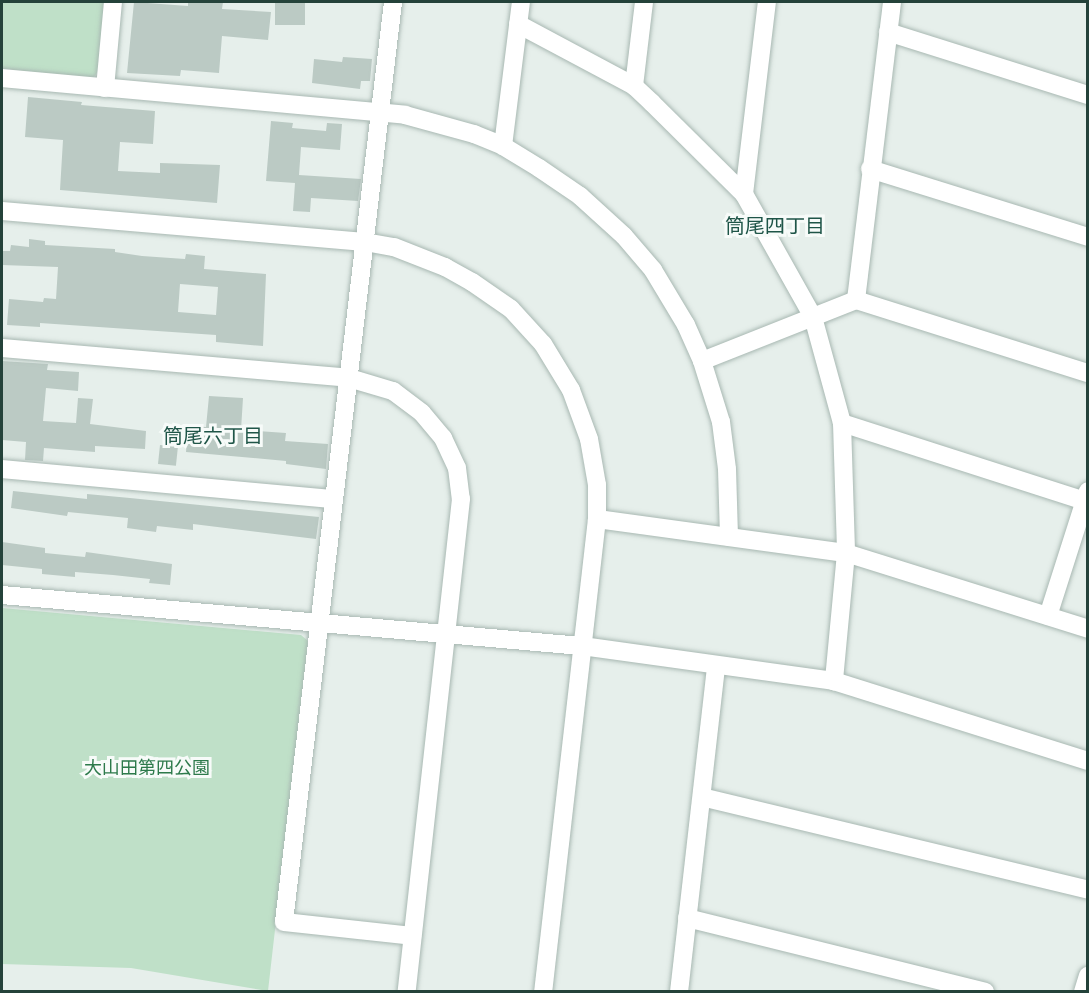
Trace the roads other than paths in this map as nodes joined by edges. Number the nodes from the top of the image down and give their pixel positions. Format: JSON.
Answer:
{"nodes":[{"id":1,"x":112,"y":2,"type":"edge"},
{"id":2,"x":393,"y":2,"type":"edge"},
{"id":3,"x":521,"y":2,"type":"edge"},
{"id":4,"x":644,"y":2,"type":"edge"},
{"id":5,"x":767,"y":2,"type":"edge"},
{"id":6,"x":891,"y":2,"type":"edge"},
{"id":7,"x":518,"y":24,"type":"junction"},
{"id":8,"x":888,"y":32,"type":"junction"},
{"id":9,"x":2,"y":78,"type":"edge"},
{"id":10,"x":634,"y":86,"type":"junction"},
{"id":11,"x":105,"y":88,"type":"junction"},
{"id":12,"x":1088,"y":95,"type":"edge"},
{"id":13,"x":380,"y":111,"type":"junction"},
{"id":14,"x":503,"y":146,"type":"junction"},
{"id":15,"x":870,"y":169,"type":"junction"},
{"id":16,"x":744,"y":194,"type":"junction"},
{"id":17,"x":2,"y":211,"type":"edge"},
{"id":18,"x":1088,"y":237,"type":"edge"},
{"id":19,"x":365,"y":242,"type":"junction"},
{"id":20,"x":856,"y":300,"type":"junction"},
{"id":21,"x":813,"y":317,"type":"junction"},
{"id":22,"x":2,"y":348,"type":"edge"},
{"id":23,"x":702,"y":361,"type":"junction"},
{"id":24,"x":1088,"y":373,"type":"edge"},
{"id":25,"x":349,"y":378,"type":"junction"},
{"id":26,"x":842,"y":423,"type":"junction"},
{"id":27,"x":2,"y":470,"type":"edge"},
{"id":28,"x":1086,"y":498,"type":"edge"},
{"id":29,"x":334,"y":499,"type":"junction"},
{"id":30,"x":597,"y":519,"type":"junction"},
{"id":31,"x":729,"y":537,"type":"junction"},
{"id":32,"x":846,"y":553,"type":"junction"},
{"id":33,"x":2,"y":595,"type":"edge"},
{"id":34,"x":1048,"y":616,"type":"junction"},
{"id":35,"x":318,"y":623,"type":"junction"},
{"id":36,"x":1088,"y":629,"type":"edge"},
{"id":37,"x":447,"y":635,"type":"junction"},
{"id":38,"x":582,"y":646,"type":"junction"},
{"id":39,"x":716,"y":666,"type":"junction"},
{"id":40,"x":834,"y":681,"type":"junction"},
{"id":41,"x":1088,"y":761,"type":"edge"},
{"id":42,"x":702,"y":797,"type":"junction"},
{"id":43,"x":1088,"y":890,"type":"edge"},
{"id":44,"x":687,"y":918,"type":"junction"},
{"id":45,"x":412,"y":936,"type":"junction"},
{"id":46,"x":1088,"y":976,"type":"edge"},
{"id":47,"x":407,"y":992,"type":"edge"},
{"id":48,"x":543,"y":992,"type":"edge"},
{"id":49,"x":679,"y":992,"type":"edge"},
{"id":50,"x":985,"y":992,"type":"edge"},
{"id":51,"x":1083,"y":992,"type":"edge"}],
"edges":[{"from":1,"to":11,"type":"street"},
{"from":2,"to":13,"type":"street"},
{"from":3,"to":7,"type":"street"},
{"from":4,"to":10,"type":"street"},
{"from":5,"to":16,"type":"street"},
{"from":6,"to":8,"type":"street"},
{"from":7,"to":10,"type":"street"},
{"from":7,"to":14,"type":"street"},
{"from":8,"to":12,"type":"street"},
{"from":8,"to":15,"type":"street"},
{"from":9,"to":11,"type":"street"},
{"from":10,"to":16,"type":"street"},
{"from":11,"to":13,"type":"street"},
{"from":13,"to":14,"type":"street"},
{"from":13,"to":19,"type":"street"},
{"from":14,"to":23,"type":"street"},
{"from":15,"to":18,"type":"street"},
{"from":15,"to":20,"type":"street"},
{"from":16,"to":21,"type":"street"},
{"from":17,"to":19,"type":"street"},
{"from":19,"to":25,"type":"street"},
{"from":19,"to":30,"type":"street"},
{"from":20,"to":21,"type":"street"},
{"from":20,"to":24,"type":"street"},
{"from":21,"to":23,"type":"street"},
{"from":21,"to":26,"type":"street"},
{"from":22,"to":25,"type":"street"},
{"from":23,"to":31,"type":"street"},
{"from":25,"to":29,"type":"street"},
{"from":25,"to":37,"type":"street"},
{"from":26,"to":28,"type":"street"},
{"from":26,"to":32,"type":"street"},
{"from":27,"to":29,"type":"street"},
{"from":28,"to":34,"type":"street"},
{"from":29,"to":35,"type":"street"},
{"from":30,"to":31,"type":"street"},
{"from":30,"to":38,"type":"street"},
{"from":31,"to":32,"type":"street"},
{"from":32,"to":34,"type":"street"},
{"from":32,"to":40,"type":"street"},
{"from":33,"to":35,"type":"street"},
{"from":34,"to":36,"type":"street"},
{"from":35,"to":37,"type":"street"},
{"from":35,"to":45,"type":"street"},
{"from":37,"to":38,"type":"street"},
{"from":37,"to":45,"type":"street"},
{"from":38,"to":39,"type":"street"},
{"from":38,"to":48,"type":"street"},
{"from":39,"to":40,"type":"street"},
{"from":39,"to":42,"type":"street"},
{"from":40,"to":41,"type":"street"},
{"from":42,"to":43,"type":"street"},
{"from":42,"to":44,"type":"street"},
{"from":44,"to":49,"type":"street"},
{"from":44,"to":50,"type":"street"},
{"from":45,"to":47,"type":"street"},
{"from":46,"to":51,"type":"street"}]}
